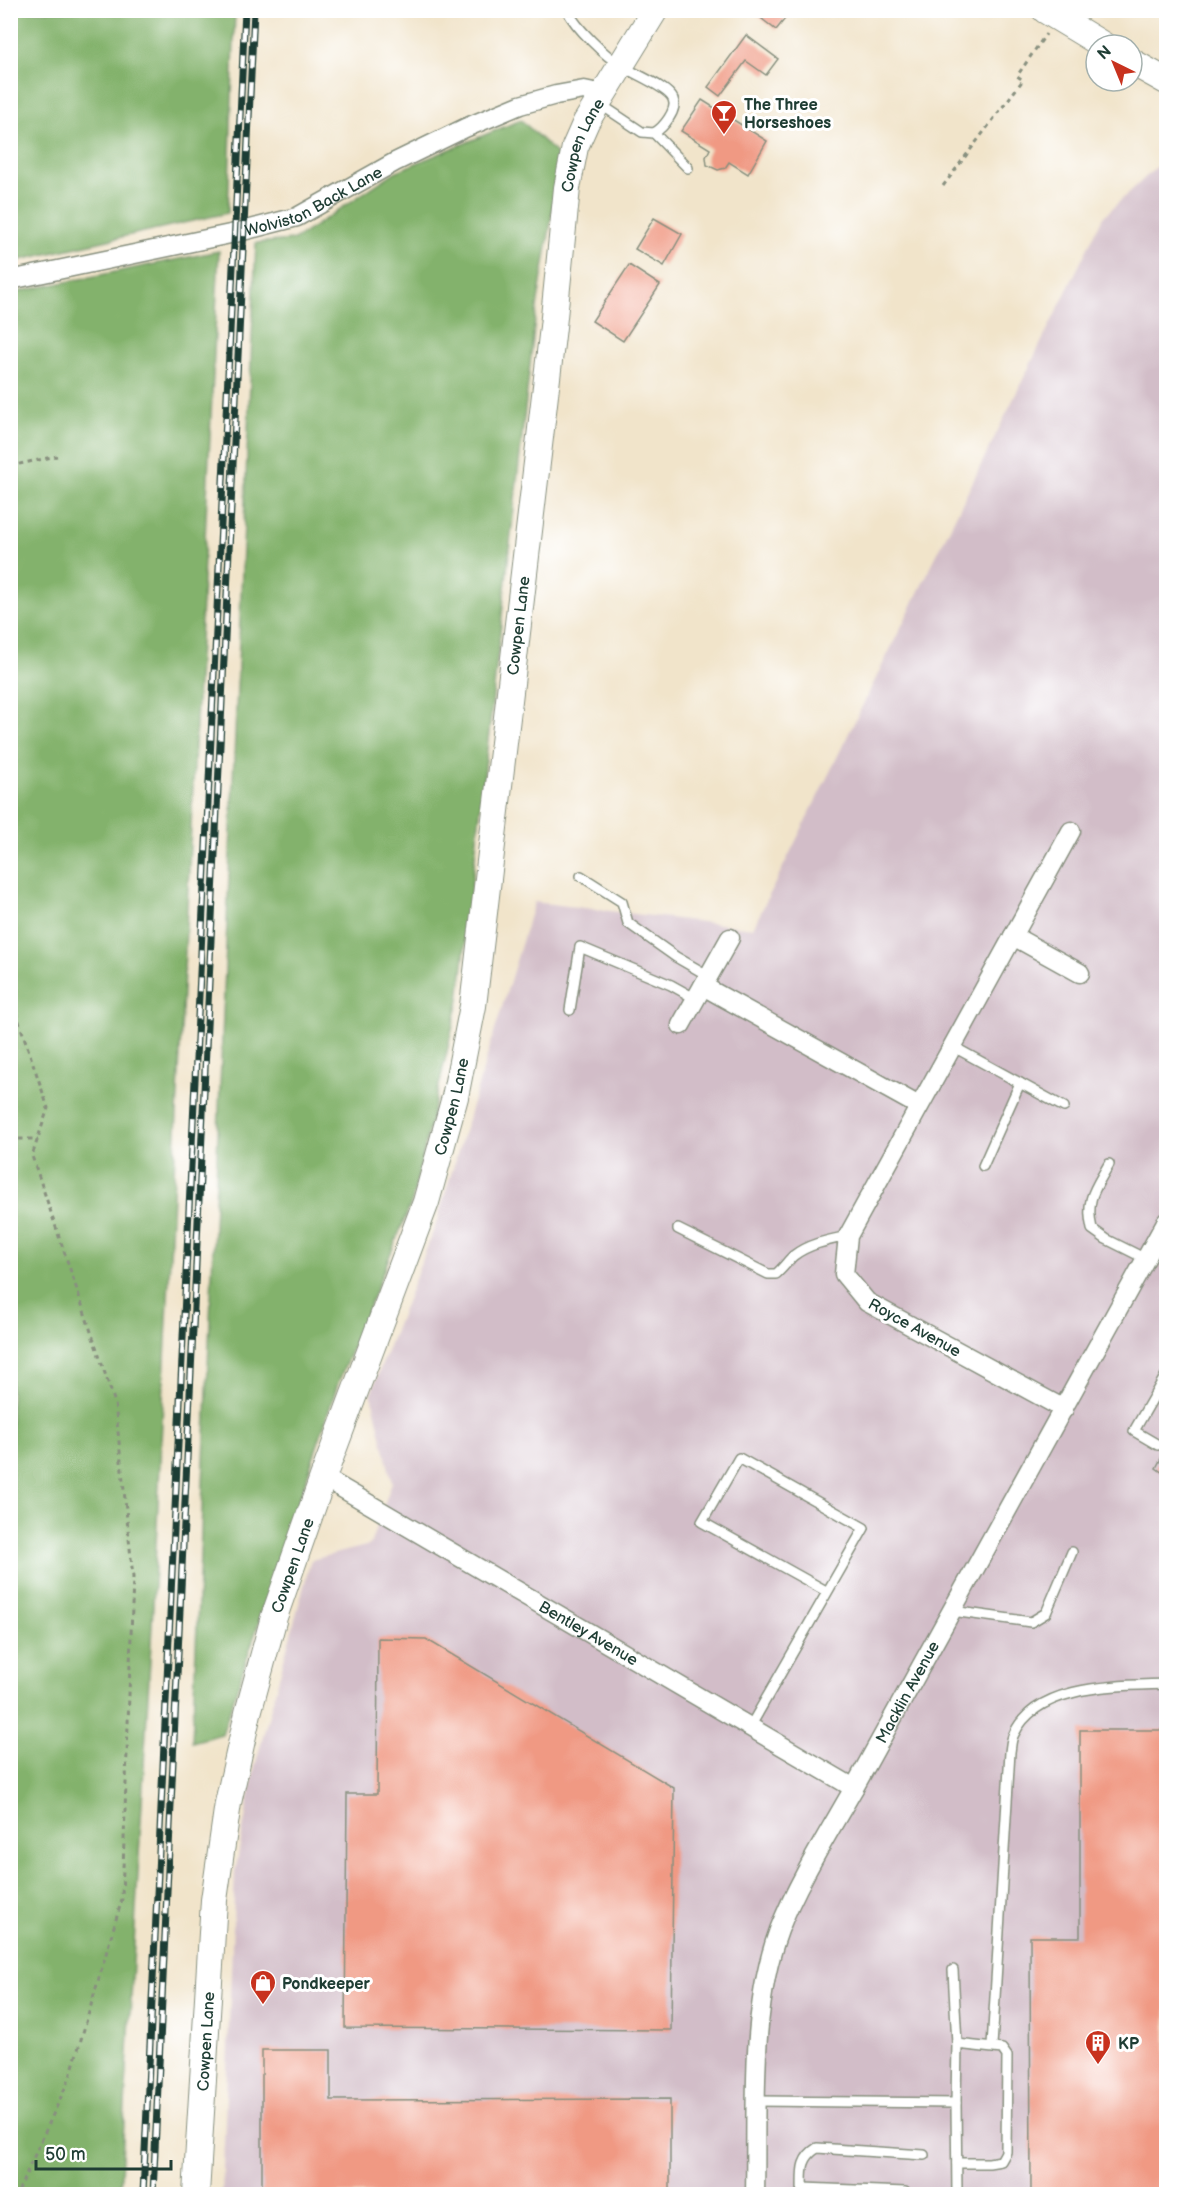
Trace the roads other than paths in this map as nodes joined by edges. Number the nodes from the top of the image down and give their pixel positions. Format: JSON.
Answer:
{"nodes":[{"id":1,"x":567,"y":10,"type":"edge"},
{"id":2,"x":655,"y":10,"type":"edge"},
{"id":3,"x":1051,"y":14,"type":"edge"},
{"id":4,"x":1084,"y":34,"type":"edge"},
{"id":5,"x":620,"y":65,"type":"junction"},
{"id":6,"x":1144,"y":69,"type":"edge"},
{"id":7,"x":1167,"y":81,"type":"edge"},
{"id":8,"x":601,"y":98,"type":"junction"},
{"id":9,"x":654,"y":133,"type":"junction"},
{"id":10,"x":688,"y":168,"type":"dead end"},
{"id":11,"x":10,"y":280,"type":"edge"},
{"id":12,"x":1071,"y":831,"type":"dead end"},
{"id":13,"x":581,"y":876,"type":"dead end"},
{"id":14,"x":1013,"y":936,"type":"junction"},
{"id":15,"x":730,"y":938,"type":"dead end"},
{"id":16,"x":1080,"y":973,"type":"dead end"},
{"id":17,"x":702,"y":987,"type":"junction"},
{"id":18,"x":570,"y":1010,"type":"dead end"},
{"id":19,"x":681,"y":1025,"type":"dead end"},
{"id":20,"x":952,"y":1046,"type":"junction"},
{"id":21,"x":1020,"y":1083,"type":"junction"},
{"id":22,"x":919,"y":1106,"type":"junction"},
{"id":23,"x":1064,"y":1107,"type":"dead end"},
{"id":24,"x":1109,"y":1164,"type":"dead end"},
{"id":25,"x":983,"y":1166,"type":"dead end"},
{"id":26,"x":1167,"y":1222,"type":"edge"},
{"id":27,"x":678,"y":1229,"type":"dead end"},
{"id":28,"x":848,"y":1236,"type":"junction"},
{"id":29,"x":1146,"y":1259,"type":"junction"},
{"id":30,"x":1167,"y":1375,"type":"edge"},
{"id":31,"x":1064,"y":1409,"type":"junction"},
{"id":32,"x":1158,"y":1445,"type":"dead end"},
{"id":33,"x":323,"y":1477,"type":"junction"},
{"id":34,"x":1072,"y":1552,"type":"dead end"},
{"id":35,"x":826,"y":1591,"type":"junction"},
{"id":36,"x":952,"y":1611,"type":"junction"},
{"id":37,"x":1167,"y":1684,"type":"edge"},
{"id":38,"x":750,"y":1727,"type":"junction"},
{"id":39,"x":854,"y":1788,"type":"junction"},
{"id":40,"x":953,"y":1970,"type":"dead end"},
{"id":41,"x":957,"y":2044,"type":"junction"},
{"id":42,"x":992,"y":2046,"type":"junction"},
{"id":43,"x":757,"y":2101,"type":"junction"},
{"id":44,"x":956,"y":2103,"type":"junction"},
{"id":45,"x":924,"y":2155,"type":"dead end"},
{"id":46,"x":957,"y":2163,"type":"junction"},
{"id":47,"x":802,"y":2191,"type":"edge"},
{"id":48,"x":905,"y":2192,"type":"dead end"},
{"id":49,"x":196,"y":2194,"type":"edge"},
{"id":50,"x":755,"y":2194,"type":"edge"},
{"id":51,"x":957,"y":2194,"type":"edge"}],
"edges":[{"from":1,"to":5,"type":"lane"},
{"from":2,"to":5,"type":"street","name":"Cowpen Lane"},
{"from":3,"to":4,"type":"street"},
{"from":5,"to":8,"type":"street","name":"Cowpen Lane"},
{"from":5,"to":9,"type":"lane"},
{"from":6,"to":7,"type":"street"},
{"from":8,"to":9,"type":"lane"},
{"from":8,"to":11,"type":"street","name":"Wolviston Back Lane"},
{"from":8,"to":33,"type":"street","name":"Cowpen Lane"},
{"from":9,"to":10,"type":"lane"},
{"from":12,"to":14,"type":"street","name":"Royce Avenue"},
{"from":13,"to":17,"type":"lane"},
{"from":14,"to":16,"type":"street"},
{"from":14,"to":20,"type":"street","name":"Royce Avenue"},
{"from":15,"to":17,"type":"street"},
{"from":17,"to":18,"type":"lane"},
{"from":17,"to":19,"type":"street"},
{"from":17,"to":22,"type":"street"},
{"from":20,"to":21,"type":"lane"},
{"from":20,"to":22,"type":"street","name":"Royce Avenue"},
{"from":21,"to":23,"type":"lane"},
{"from":21,"to":25,"type":"lane"},
{"from":22,"to":28,"type":"street","name":"Royce Avenue"},
{"from":24,"to":29,"type":"lane"},
{"from":26,"to":29,"type":"street","name":"Macklin Avenue"},
{"from":27,"to":28,"type":"lane"},
{"from":28,"to":31,"type":"street","name":"Royce Avenue"},
{"from":29,"to":31,"type":"street","name":"Macklin Avenue"},
{"from":30,"to":32,"type":"lane"},
{"from":31,"to":36,"type":"street","name":"Macklin Avenue"},
{"from":33,"to":38,"type":"street","name":"Bentley Avenue"},
{"from":33,"to":49,"type":"street","name":"Cowpen Lane"},
{"from":34,"to":36,"type":"lane"},
{"from":35,"to":35,"type":"lane"},
{"from":35,"to":38,"type":"lane"},
{"from":36,"to":39,"type":"street","name":"Macklin Avenue"},
{"from":37,"to":42,"type":"lane"},
{"from":38,"to":39,"type":"street","name":"Bentley Avenue"},
{"from":39,"to":43,"type":"street","name":"Macklin Avenue"},
{"from":40,"to":41,"type":"lane"},
{"from":41,"to":42,"type":"lane"},
{"from":41,"to":44,"type":"lane"},
{"from":42,"to":46,"type":"lane"},
{"from":43,"to":44,"type":"lane"},
{"from":43,"to":50,"type":"street","name":"Macklin Avenue"},
{"from":44,"to":46,"type":"lane"},
{"from":45,"to":47,"type":"lane"},
{"from":46,"to":51,"type":"lane"},
{"from":47,"to":48,"type":"lane"}]}
